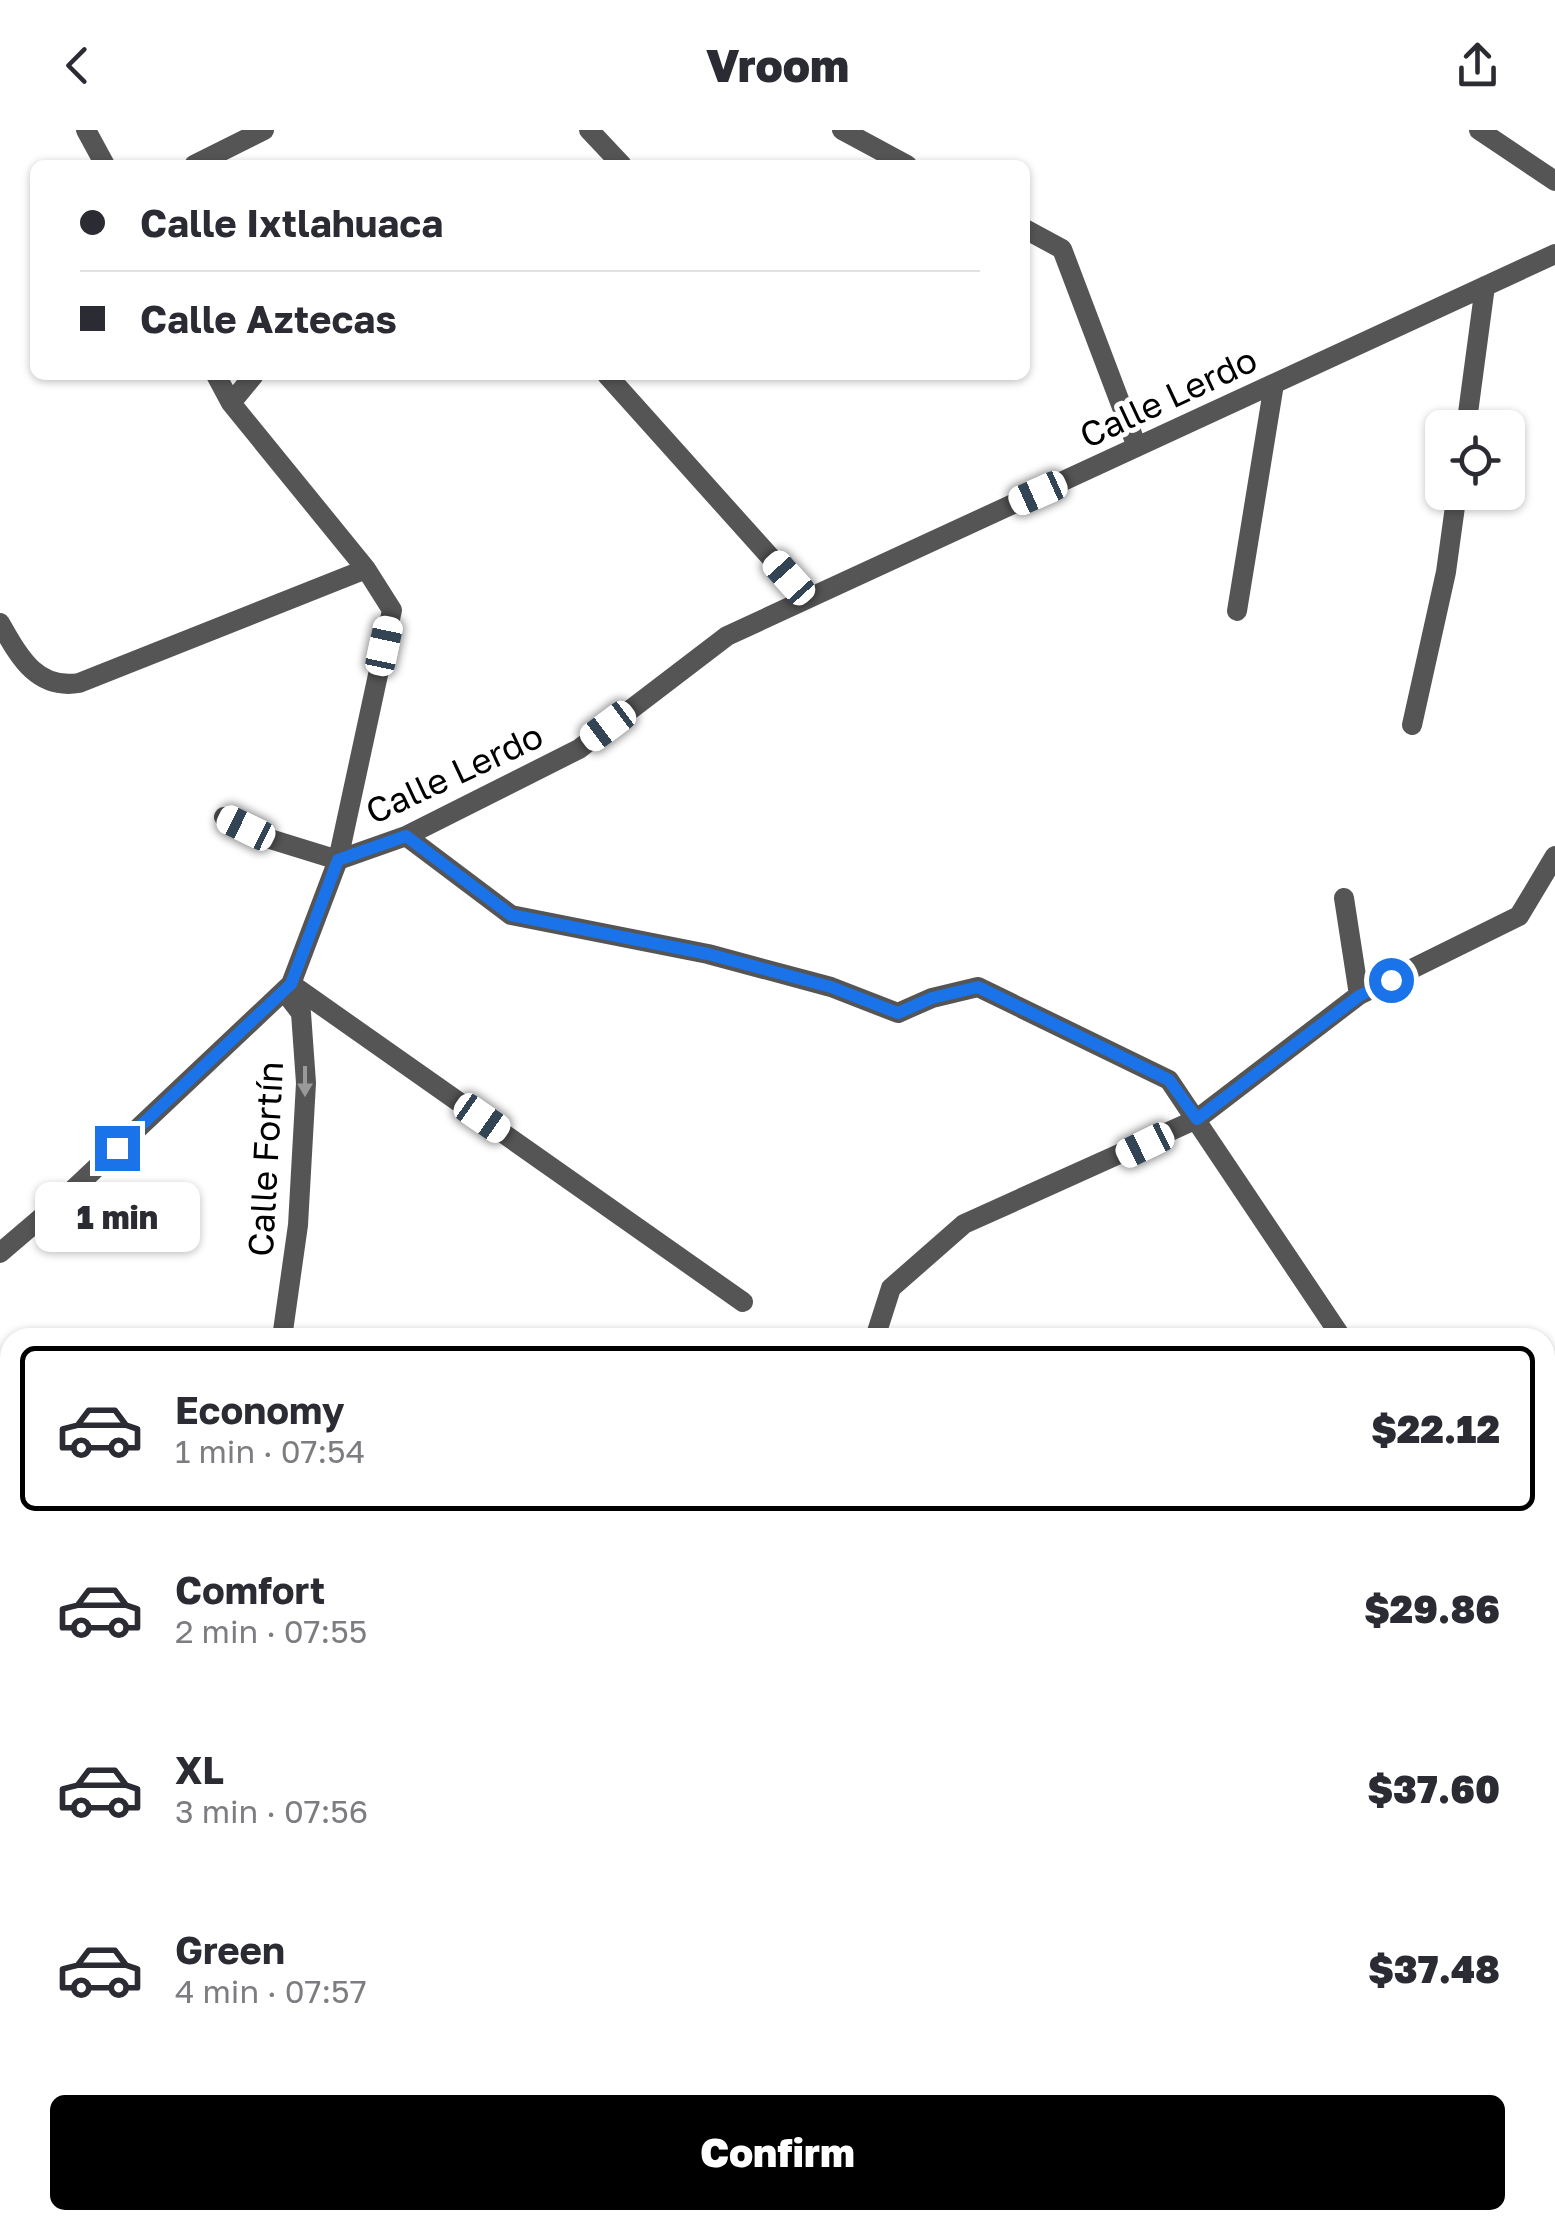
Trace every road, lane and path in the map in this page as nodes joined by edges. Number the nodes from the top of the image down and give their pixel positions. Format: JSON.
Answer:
{"nodes":[{"id":1,"x":86,"y":130,"type":"edge"},
{"id":2,"x":264,"y":130,"type":"edge"},
{"id":3,"x":588,"y":130,"type":"edge"},
{"id":4,"x":842,"y":130,"type":"edge"},
{"id":5,"x":1479,"y":130,"type":"edge"},
{"id":6,"x":101,"y":160,"type":"edge"},
{"id":7,"x":204,"y":160,"type":"edge"},
{"id":8,"x":617,"y":160,"type":"edge"},
{"id":9,"x":897,"y":160,"type":"edge"},
{"id":10,"x":1555,"y":181,"type":"edge"},
{"id":11,"x":1030,"y":232,"type":"edge"},
{"id":12,"x":1555,"y":254,"type":"edge"},
{"id":13,"x":1485,"y":286,"type":"junction"},
{"id":14,"x":219,"y":380,"type":"edge"},
{"id":15,"x":250,"y":380,"type":"edge"},
{"id":16,"x":612,"y":380,"type":"edge"},
{"id":17,"x":1274,"y":384,"type":"junction"},
{"id":18,"x":231,"y":402,"type":"junction"},
{"id":19,"x":1468,"y":410,"type":"edge"},
{"id":20,"x":1137,"y":448,"type":"junction"},
{"id":21,"x":1455,"y":510,"type":"edge"},
{"id":22,"x":366,"y":569,"type":"junction"},
{"id":23,"x":807,"y":598,"type":"junction"},
{"id":24,"x":1238,"y":611,"type":"dead end"},
{"id":25,"x":0,"y":623,"type":"edge"},
{"id":26,"x":1412,"y":725,"type":"dead end"},
{"id":27,"x":224,"y":817,"type":"dead end"},
{"id":28,"x":406,"y":836,"type":"junction"},
{"id":29,"x":1555,"y":856,"type":"edge"},
{"id":30,"x":338,"y":860,"type":"junction"},
{"id":31,"x":1344,"y":898,"type":"dead end"},
{"id":32,"x":287,"y":987,"type":"junction"},
{"id":33,"x":1359,"y":996,"type":"junction"},
{"id":34,"x":1197,"y":1119,"type":"junction"},
{"id":35,"x":2,"y":1245,"type":"edge"},
{"id":36,"x":743,"y":1302,"type":"dead end"},
{"id":37,"x":283,"y":1328,"type":"edge"},
{"id":38,"x":878,"y":1328,"type":"edge"},
{"id":39,"x":1335,"y":1328,"type":"edge"}],
"edges":[{"from":1,"to":6,"type":"street"},
{"from":2,"to":7,"type":"street"},
{"from":3,"to":8,"type":"street"},
{"from":4,"to":9,"type":"street"},
{"from":5,"to":10,"type":"street"},
{"from":11,"to":20,"type":"street"},
{"from":12,"to":13,"type":"street","name":"Calle Lerdo"},
{"from":13,"to":17,"type":"street","name":"Calle Lerdo"},
{"from":13,"to":19,"type":"street"},
{"from":14,"to":18,"type":"street"},
{"from":15,"to":18,"type":"street"},
{"from":16,"to":23,"type":"street"},
{"from":17,"to":20,"type":"street","name":"Calle Lerdo"},
{"from":17,"to":24,"type":"street"},
{"from":18,"to":22,"type":"street"},
{"from":20,"to":23,"type":"street","name":"Calle Lerdo"},
{"from":21,"to":26,"type":"street"},
{"from":22,"to":25,"type":"street"},
{"from":22,"to":30,"type":"street"},
{"from":23,"to":28,"type":"street","name":"Calle Lerdo"},
{"from":27,"to":30,"type":"street"},
{"from":28,"to":30,"type":"street","name":"Calle Lerdo"},
{"from":28,"to":34,"type":"street"},
{"from":29,"to":33,"type":"street"},
{"from":30,"to":32,"type":"street"},
{"from":31,"to":33,"type":"street"},
{"from":32,"to":35,"type":"street"},
{"from":32,"to":36,"type":"street"},
{"from":32,"to":37,"type":"street","name":"Calle Fortín","one_way":true},
{"from":33,"to":34,"type":"street"},
{"from":34,"to":38,"type":"street"},
{"from":34,"to":39,"type":"street"}]}
